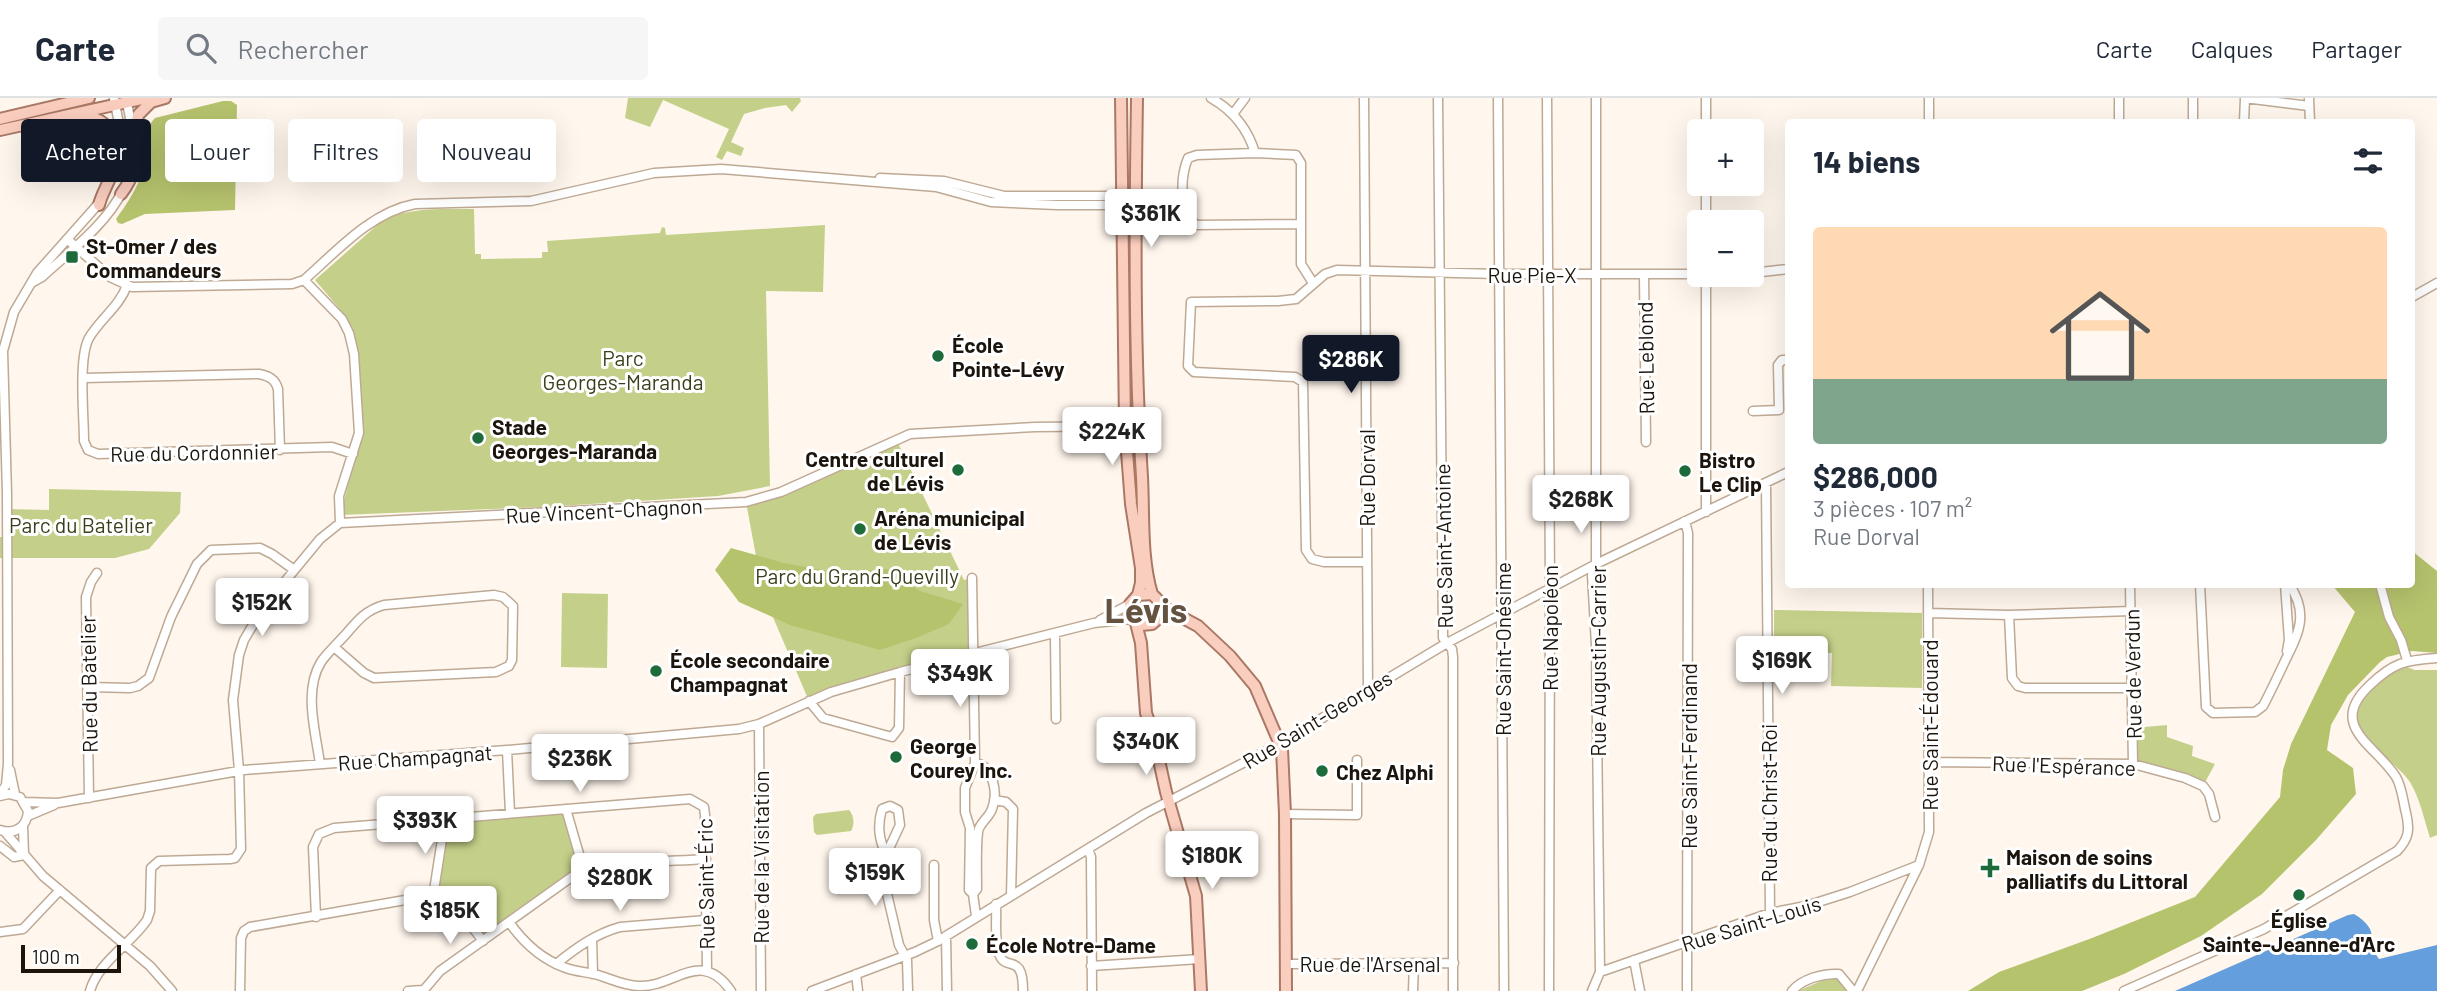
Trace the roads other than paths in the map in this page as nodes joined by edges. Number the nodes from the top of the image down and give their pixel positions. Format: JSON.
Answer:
{"nodes":[{"id":1,"x":89,"y":98,"type":"edge"},
{"id":2,"x":146,"y":98,"type":"edge"},
{"id":3,"x":166,"y":98,"type":"edge"},
{"id":4,"x":1121,"y":98,"type":"edge"},
{"id":5,"x":1136,"y":98,"type":"edge"},
{"id":6,"x":1211,"y":98,"type":"edge"},
{"id":7,"x":1245,"y":98,"type":"edge"},
{"id":8,"x":1364,"y":98,"type":"edge"},
{"id":9,"x":1438,"y":98,"type":"edge"},
{"id":10,"x":1498,"y":98,"type":"edge"},
{"id":11,"x":1547,"y":98,"type":"edge"},
{"id":12,"x":1596,"y":98,"type":"edge"},
{"id":13,"x":1706,"y":98,"type":"edge"},
{"id":14,"x":1929,"y":98,"type":"edge"},
{"id":15,"x":2119,"y":98,"type":"edge"},
{"id":16,"x":2193,"y":98,"type":"edge"},
{"id":17,"x":2245,"y":98,"type":"edge"},
{"id":18,"x":121,"y":100,"type":"edge"},
{"id":19,"x":2309,"y":102,"type":"edge"},
{"id":20,"x":1233,"y":114,"type":"junction"},
{"id":21,"x":54,"y":118,"type":"junction"},
{"id":22,"x":0,"y":119,"type":"edge"},
{"id":23,"x":1706,"y":119,"type":"edge"},
{"id":24,"x":1929,"y":119,"type":"edge"},
{"id":25,"x":2119,"y":119,"type":"edge"},
{"id":26,"x":2193,"y":119,"type":"edge"},
{"id":27,"x":2244,"y":119,"type":"edge"},
{"id":28,"x":0,"y":130,"type":"edge"},
{"id":29,"x":1255,"y":153,"type":"junction"},
{"id":30,"x":121,"y":194,"type":"junction"},
{"id":31,"x":1135,"y":199,"type":"junction"},
{"id":32,"x":1122,"y":200,"type":"junction"},
{"id":33,"x":99,"y":205,"type":"junction"},
{"id":34,"x":1299,"y":224,"type":"junction"},
{"id":35,"x":67,"y":240,"type":"junction"},
{"id":36,"x":75,"y":246,"type":"junction"},
{"id":37,"x":1785,"y":269,"type":"edge"},
{"id":38,"x":1364,"y":271,"type":"junction"},
{"id":39,"x":1438,"y":272,"type":"junction"},
{"id":40,"x":1764,"y":272,"type":"edge"},
{"id":41,"x":1498,"y":274,"type":"junction"},
{"id":42,"x":1548,"y":274,"type":"junction"},
{"id":43,"x":1595,"y":274,"type":"junction"},
{"id":44,"x":1644,"y":274,"type":"junction"},
{"id":45,"x":1687,"y":274,"type":"edge"},
{"id":46,"x":304,"y":280,"type":"junction"},
{"id":47,"x":33,"y":282,"type":"junction"},
{"id":48,"x":1312,"y":283,"type":"junction"},
{"id":49,"x":2437,"y":283,"type":"edge"},
{"id":50,"x":127,"y":285,"type":"junction"},
{"id":51,"x":1706,"y":287,"type":"edge"},
{"id":52,"x":2415,"y":295,"type":"edge"},
{"id":53,"x":1,"y":351,"type":"edge"},
{"id":54,"x":1785,"y":360,"type":"edge"},
{"id":55,"x":84,"y":378,"type":"junction"},
{"id":56,"x":1753,"y":411,"type":"dead end"},
{"id":57,"x":1125,"y":426,"type":"junction"},
{"id":58,"x":1138,"y":426,"type":"junction"},
{"id":59,"x":1646,"y":442,"type":"dead end"},
{"id":60,"x":280,"y":450,"type":"junction"},
{"id":61,"x":353,"y":454,"type":"junction"},
{"id":62,"x":1785,"y":474,"type":"edge"},
{"id":63,"x":1766,"y":484,"type":"junction"},
{"id":64,"x":1706,"y":512,"type":"junction"},
{"id":65,"x":1685,"y":521,"type":"junction"},
{"id":66,"x":340,"y":523,"type":"junction"},
{"id":67,"x":1366,"y":562,"type":"junction"},
{"id":68,"x":1596,"y":564,"type":"junction"},
{"id":69,"x":293,"y":569,"type":"junction"},
{"id":70,"x":97,"y":573,"type":"dead end"},
{"id":71,"x":972,"y":578,"type":"dead end"},
{"id":72,"x":1550,"y":587,"type":"junction"},
{"id":73,"x":1928,"y":588,"type":"edge"},
{"id":74,"x":2130,"y":588,"type":"edge"},
{"id":75,"x":2200,"y":588,"type":"edge"},
{"id":76,"x":2287,"y":588,"type":"edge"},
{"id":77,"x":2291,"y":588,"type":"edge"},
{"id":78,"x":2381,"y":588,"type":"edge"},
{"id":79,"x":1152,"y":594,"type":"junction"},
{"id":80,"x":1138,"y":595,"type":"junction"},
{"id":81,"x":1160,"y":603,"type":"junction"},
{"id":82,"x":1130,"y":604,"type":"junction"},
{"id":83,"x":2131,"y":611,"type":"junction"},
{"id":84,"x":1928,"y":613,"type":"junction"},
{"id":85,"x":1502,"y":614,"type":"junction"},
{"id":86,"x":2009,"y":615,"type":"junction"},
{"id":87,"x":1134,"y":621,"type":"junction"},
{"id":88,"x":1094,"y":623,"type":"junction"},
{"id":89,"x":1152,"y":624,"type":"junction"},
{"id":90,"x":1055,"y":635,"type":"junction"},
{"id":91,"x":1447,"y":643,"type":"junction"},
{"id":92,"x":334,"y":648,"type":"junction"},
{"id":93,"x":975,"y":655,"type":"junction"},
{"id":94,"x":2437,"y":658,"type":"edge"},
{"id":95,"x":2407,"y":660,"type":"junction"},
{"id":96,"x":2286,"y":661,"type":"junction"},
{"id":97,"x":900,"y":672,"type":"junction"},
{"id":98,"x":88,"y":688,"type":"junction"},
{"id":99,"x":2132,"y":688,"type":"junction"},
{"id":100,"x":1368,"y":689,"type":"junction"},
{"id":101,"x":809,"y":701,"type":"junction"},
{"id":102,"x":1056,"y":719,"type":"dead end"},
{"id":103,"x":759,"y":724,"type":"junction"},
{"id":104,"x":1153,"y":733,"type":"junction"},
{"id":105,"x":1279,"y":743,"type":"junction"},
{"id":106,"x":507,"y":750,"type":"junction"},
{"id":107,"x":1357,"y":760,"type":"dead end"},
{"id":108,"x":1930,"y":762,"type":"junction"},
{"id":109,"x":975,"y":763,"type":"junction"},
{"id":110,"x":8,"y":764,"type":"junction"},
{"id":111,"x":320,"y":764,"type":"junction"},
{"id":112,"x":2133,"y":764,"type":"junction"},
{"id":113,"x":239,"y":771,"type":"junction"},
{"id":114,"x":15,"y":794,"type":"junction"},
{"id":115,"x":0,"y":795,"type":"edge"},
{"id":116,"x":89,"y":798,"type":"junction"},
{"id":117,"x":994,"y":800,"type":"junction"},
{"id":118,"x":1168,"y":801,"type":"junction"},
{"id":119,"x":24,"y":802,"type":"junction"},
{"id":120,"x":58,"y":803,"type":"junction"},
{"id":121,"x":566,"y":809,"type":"junction"},
{"id":122,"x":510,"y":813,"type":"junction"},
{"id":123,"x":1285,"y":814,"type":"junction"},
{"id":124,"x":28,"y":816,"type":"junction"},
{"id":125,"x":2215,"y":817,"type":"dead end"},
{"id":126,"x":445,"y":820,"type":"junction"},
{"id":127,"x":23,"y":826,"type":"junction"},
{"id":128,"x":974,"y":828,"type":"junction"},
{"id":129,"x":3,"y":831,"type":"edge"},
{"id":130,"x":0,"y":846,"type":"edge"},
{"id":131,"x":1088,"y":849,"type":"junction"},
{"id":132,"x":24,"y":855,"type":"junction"},
{"id":133,"x":886,"y":855,"type":"junction"},
{"id":134,"x":706,"y":859,"type":"junction"},
{"id":135,"x":934,"y":865,"type":"dead end"},
{"id":136,"x":1919,"y":865,"type":"junction"},
{"id":137,"x":584,"y":871,"type":"junction"},
{"id":138,"x":61,"y":890,"type":"junction"},
{"id":139,"x":1011,"y":896,"type":"junction"},
{"id":140,"x":433,"y":897,"type":"junction"},
{"id":141,"x":996,"y":904,"type":"junction"},
{"id":142,"x":1770,"y":913,"type":"junction"},
{"id":143,"x":976,"y":916,"type":"junction"},
{"id":144,"x":316,"y":917,"type":"junction"},
{"id":145,"x":706,"y":920,"type":"junction"},
{"id":146,"x":509,"y":922,"type":"junction"},
{"id":147,"x":0,"y":932,"type":"edge"},
{"id":148,"x":942,"y":938,"type":"junction"},
{"id":149,"x":592,"y":939,"type":"junction"},
{"id":150,"x":482,"y":941,"type":"junction"},
{"id":151,"x":1687,"y":943,"type":"junction"},
{"id":152,"x":125,"y":945,"type":"junction"},
{"id":153,"x":905,"y":956,"type":"junction"},
{"id":154,"x":1200,"y":959,"type":"junction"},
{"id":155,"x":1634,"y":960,"type":"junction"},
{"id":156,"x":1414,"y":963,"type":"junction"},
{"id":157,"x":1454,"y":963,"type":"junction"},
{"id":158,"x":556,"y":964,"type":"junction"},
{"id":159,"x":1286,"y":964,"type":"junction"},
{"id":160,"x":1091,"y":966,"type":"junction"},
{"id":161,"x":707,"y":971,"type":"junction"},
{"id":162,"x":1600,"y":972,"type":"junction"},
{"id":163,"x":593,"y":974,"type":"junction"},
{"id":164,"x":856,"y":974,"type":"junction"},
{"id":165,"x":90,"y":991,"type":"edge"},
{"id":166,"x":172,"y":991,"type":"edge"},
{"id":167,"x":240,"y":991,"type":"edge"},
{"id":168,"x":408,"y":991,"type":"edge"},
{"id":169,"x":423,"y":991,"type":"edge"},
{"id":170,"x":731,"y":991,"type":"edge"},
{"id":171,"x":761,"y":991,"type":"edge"},
{"id":172,"x":812,"y":991,"type":"edge"},
{"id":173,"x":858,"y":991,"type":"edge"},
{"id":174,"x":908,"y":991,"type":"edge"},
{"id":175,"x":947,"y":991,"type":"edge"},
{"id":176,"x":1023,"y":991,"type":"edge"},
{"id":177,"x":1092,"y":991,"type":"edge"},
{"id":178,"x":1201,"y":991,"type":"edge"},
{"id":179,"x":1286,"y":991,"type":"edge"},
{"id":180,"x":1413,"y":991,"type":"edge"},
{"id":181,"x":1453,"y":991,"type":"edge"},
{"id":182,"x":1504,"y":991,"type":"edge"},
{"id":183,"x":1549,"y":991,"type":"edge"},
{"id":184,"x":1592,"y":991,"type":"edge"},
{"id":185,"x":1640,"y":991,"type":"edge"},
{"id":186,"x":1687,"y":991,"type":"edge"},
{"id":187,"x":1792,"y":991,"type":"edge"},
{"id":188,"x":1855,"y":991,"type":"edge"},
{"id":189,"x":2124,"y":991,"type":"edge"}],
"edges":[{"from":1,"to":22,"type":"main road"},
{"from":2,"to":18,"type":"main road"},
{"from":3,"to":30,"type":"main road"},
{"from":4,"to":32,"type":"main road"},
{"from":5,"to":31,"type":"main road"},
{"from":6,"to":20,"type":"street"},
{"from":7,"to":20,"type":"street"},
{"from":8,"to":38,"type":"street","name":"Rue Dorval"},
{"from":9,"to":39,"type":"street","name":"Rue Saint-Antoine"},
{"from":10,"to":41,"type":"street","name":"Rue Saint-Onésime"},
{"from":11,"to":42,"type":"street","name":"Rue Napoléon"},
{"from":12,"to":43,"type":"street","name":"Rue Augustin-Carrier"},
{"from":13,"to":23,"type":"street"},
{"from":14,"to":24,"type":"street"},
{"from":15,"to":25,"type":"street"},
{"from":16,"to":26,"type":"street"},
{"from":17,"to":19,"type":"street"},
{"from":17,"to":27,"type":"street"},
{"from":18,"to":21,"type":"main road"},
{"from":18,"to":30,"type":"street"},
{"from":18,"to":33,"type":"street"},
{"from":20,"to":29,"type":"street"},
{"from":21,"to":28,"type":"main road"},
{"from":21,"to":33,"type":"main road"},
{"from":29,"to":34,"type":"street"},
{"from":29,"to":34,"type":"street"},
{"from":30,"to":36,"type":"street"},
{"from":31,"to":32,"type":"street"},
{"from":31,"to":58,"type":"main road"},
{"from":32,"to":46,"type":"street"},
{"from":32,"to":57,"type":"main road"},
{"from":33,"to":35,"type":"street"},
{"from":34,"to":48,"type":"street"},
{"from":35,"to":36,"type":"street"},
{"from":35,"to":47,"type":"street"},
{"from":36,"to":47,"type":"street"},
{"from":36,"to":50,"type":"street"},
{"from":37,"to":40,"type":"street"},
{"from":38,"to":39,"type":"street","name":"Rue Pie-X"},
{"from":38,"to":48,"type":"street","name":"Rue Pie-X"},
{"from":38,"to":67,"type":"street","name":"Rue Dorval"},
{"from":39,"to":41,"type":"street","name":"Rue Pie-X"},
{"from":39,"to":91,"type":"street","name":"Rue Saint-Antoine"},
{"from":41,"to":42,"type":"street","name":"Rue Pie-X"},
{"from":41,"to":85,"type":"street","name":"Rue Saint-Onésime"},
{"from":42,"to":43,"type":"street","name":"Rue Pie-X"},
{"from":42,"to":72,"type":"street","name":"Rue Napoléon"},
{"from":43,"to":44,"type":"street","name":"Rue Pie-X"},
{"from":43,"to":68,"type":"street","name":"Rue Augustin-Carrier"},
{"from":44,"to":45,"type":"street","name":"Rue Pie-X"},
{"from":44,"to":59,"type":"street","name":"Rue Leblond"},
{"from":46,"to":50,"type":"street"},
{"from":46,"to":61,"type":"street"},
{"from":47,"to":53,"type":"street"},
{"from":48,"to":67,"type":"street","name":"Rue Pie-X"},
{"from":49,"to":52,"type":"street"},
{"from":50,"to":55,"type":"street","name":"Rue du Cordonnier"},
{"from":51,"to":64,"type":"street"},
{"from":53,"to":110,"type":"street"},
{"from":54,"to":56,"type":"street"},
{"from":55,"to":60,"type":"street"},
{"from":55,"to":60,"type":"street","name":"Rue du Cordonnier"},
{"from":57,"to":58,"type":"street","name":"Rue Vincent-Chagnon"},
{"from":57,"to":66,"type":"street","name":"Rue Vincent-Chagnon"},
{"from":57,"to":80,"type":"main road"},
{"from":58,"to":79,"type":"main road"},
{"from":60,"to":61,"type":"street","name":"Rue du Cordonnier"},
{"from":61,"to":66,"type":"street"},
{"from":62,"to":63,"type":"street","name":"Rue Saint-Georges"},
{"from":63,"to":64,"type":"street","name":"Rue Saint-Georges"},
{"from":63,"to":142,"type":"street","name":"Rue du Christ-Roi"},
{"from":64,"to":65,"type":"street","name":"Rue Saint-Georges"},
{"from":65,"to":68,"type":"street","name":"Rue Saint-Georges"},
{"from":65,"to":151,"type":"street","name":"Rue Saint-Ferdinand"},
{"from":66,"to":69,"type":"street"},
{"from":67,"to":100,"type":"street","name":"Rue Dorval"},
{"from":68,"to":72,"type":"street","name":"Rue Saint-Georges"},
{"from":68,"to":162,"type":"street","name":"Rue Augustin-Carrier"},
{"from":69,"to":98,"type":"street"},
{"from":69,"to":113,"type":"street"},
{"from":70,"to":98,"type":"street","name":"Rue du Batelier"},
{"from":71,"to":93,"type":"street"},
{"from":72,"to":85,"type":"street","name":"Rue Saint-Georges"},
{"from":72,"to":183,"type":"street","name":"Rue Napoléon"},
{"from":73,"to":84,"type":"street","name":"Rue Saint-Édouard"},
{"from":74,"to":83,"type":"street","name":"Rue de Verdun"},
{"from":75,"to":96,"type":"street"},
{"from":76,"to":96,"type":"street"},
{"from":77,"to":96,"type":"street"},
{"from":78,"to":95,"type":"street"},
{"from":79,"to":80,"type":"main road"},
{"from":79,"to":81,"type":"main road"},
{"from":80,"to":82,"type":"main road"},
{"from":81,"to":89,"type":"main road"},
{"from":81,"to":105,"type":"main road"},
{"from":82,"to":87,"type":"main road"},
{"from":82,"to":88,"type":"street","name":"Rue Champagnat"},
{"from":83,"to":86,"type":"street"},
{"from":83,"to":99,"type":"street","name":"Rue de Verdun"},
{"from":84,"to":86,"type":"street"},
{"from":84,"to":108,"type":"street","name":"Rue Saint-Édouard"},
{"from":85,"to":91,"type":"street","name":"Rue Saint-Georges"},
{"from":85,"to":182,"type":"street","name":"Rue Saint-Onésime"},
{"from":86,"to":99,"type":"street"},
{"from":87,"to":88,"type":"street","name":"Rue Champagnat"},
{"from":87,"to":89,"type":"main road"},
{"from":87,"to":104,"type":"main road"},
{"from":88,"to":90,"type":"street","name":"Rue Champagnat"},
{"from":89,"to":104,"type":"main road"},
{"from":90,"to":93,"type":"street","name":"Rue Champagnat"},
{"from":90,"to":102,"type":"street"},
{"from":91,"to":100,"type":"street","name":"Rue Saint-Georges"},
{"from":91,"to":157,"type":"street","name":"Rue Saint-Antoine"},
{"from":92,"to":92,"type":"street"},
{"from":92,"to":111,"type":"street"},
{"from":93,"to":97,"type":"street","name":"Rue Champagnat"},
{"from":93,"to":109,"type":"street"},
{"from":94,"to":95,"type":"street"},
{"from":95,"to":189,"type":"street"},
{"from":97,"to":101,"type":"street","name":"Rue Champagnat"},
{"from":97,"to":101,"type":"street"},
{"from":98,"to":116,"type":"street","name":"Rue du Batelier"},
{"from":99,"to":112,"type":"street","name":"Rue de Verdun"},
{"from":100,"to":105,"type":"street","name":"Rue Saint-Georges"},
{"from":101,"to":103,"type":"street","name":"Rue Champagnat"},
{"from":103,"to":106,"type":"street","name":"Rue Champagnat"},
{"from":103,"to":171,"type":"street","name":"Rue de la Visitation"},
{"from":104,"to":118,"type":"main road"},
{"from":105,"to":118,"type":"street","name":"Rue Saint-Georges"},
{"from":105,"to":123,"type":"main road"},
{"from":106,"to":111,"type":"street","name":"Rue Champagnat"},
{"from":106,"to":122,"type":"street"},
{"from":107,"to":123,"type":"street"},
{"from":108,"to":112,"type":"street","name":"Rue l'Espérance"},
{"from":108,"to":136,"type":"street","name":"Rue Saint-Édouard"},
{"from":109,"to":117,"type":"street"},
{"from":109,"to":128,"type":"street"},
{"from":110,"to":114,"type":"street"},
{"from":110,"to":115,"type":"street"},
{"from":111,"to":113,"type":"street","name":"Rue Champagnat"},
{"from":112,"to":125,"type":"street","name":"Rue l'Espérance"},
{"from":113,"to":116,"type":"street","name":"Rue Champagnat"},
{"from":113,"to":152,"type":"street"},
{"from":114,"to":115,"type":"street"},
{"from":114,"to":119,"type":"street"},
{"from":116,"to":120,"type":"street","name":"Rue Champagnat"},
{"from":117,"to":128,"type":"street"},
{"from":117,"to":139,"type":"street"},
{"from":118,"to":131,"type":"street","name":"Rue Saint-Georges"},
{"from":118,"to":154,"type":"main road"},
{"from":119,"to":120,"type":"street","name":"Rue Champagnat"},
{"from":119,"to":124,"type":"street"},
{"from":120,"to":124,"type":"street","name":"Rue Champagnat"},
{"from":121,"to":122,"type":"street"},
{"from":121,"to":134,"type":"street","name":"Rue Saint-Éric"},
{"from":121,"to":137,"type":"street"},
{"from":122,"to":126,"type":"street"},
{"from":123,"to":159,"type":"main road"},
{"from":124,"to":127,"type":"street"},
{"from":126,"to":140,"type":"street"},
{"from":126,"to":144,"type":"street"},
{"from":127,"to":129,"type":"street"},
{"from":127,"to":132,"type":"street"},
{"from":128,"to":143,"type":"street"},
{"from":129,"to":132,"type":"street"},
{"from":130,"to":132,"type":"street"},
{"from":131,"to":139,"type":"street","name":"Rue Saint-Georges"},
{"from":131,"to":160,"type":"street"},
{"from":132,"to":138,"type":"street"},
{"from":133,"to":133,"type":"street"},
{"from":133,"to":153,"type":"street"},
{"from":134,"to":137,"type":"street"},
{"from":134,"to":145,"type":"street","name":"Rue Saint-Éric"},
{"from":135,"to":148,"type":"street"},
{"from":136,"to":142,"type":"street","name":"Rue Saint-Louis"},
{"from":136,"to":188,"type":"street","name":"Rue Saint-Édouard"},
{"from":137,"to":146,"type":"street"},
{"from":138,"to":147,"type":"street"},
{"from":138,"to":152,"type":"street"},
{"from":139,"to":141,"type":"street","name":"Rue Saint-Georges"},
{"from":140,"to":144,"type":"street"},
{"from":140,"to":150,"type":"street"},
{"from":141,"to":143,"type":"street","name":"Rue Saint-Georges"},
{"from":141,"to":176,"type":"street"},
{"from":142,"to":151,"type":"street","name":"Rue Saint-Louis"},
{"from":143,"to":148,"type":"street","name":"Rue Saint-Georges"},
{"from":144,"to":167,"type":"street"},
{"from":145,"to":149,"type":"street"},
{"from":145,"to":161,"type":"street","name":"Rue Saint-Éric"},
{"from":146,"to":150,"type":"street"},
{"from":146,"to":158,"type":"street"},
{"from":148,"to":153,"type":"street","name":"Rue Saint-Georges"},
{"from":148,"to":175,"type":"street"},
{"from":149,"to":158,"type":"street"},
{"from":149,"to":163,"type":"street"},
{"from":150,"to":169,"type":"street"},
{"from":151,"to":155,"type":"street","name":"Rue Saint-Louis"},
{"from":151,"to":186,"type":"street","name":"Rue Saint-Ferdinand"},
{"from":152,"to":165,"type":"street"},
{"from":152,"to":166,"type":"street"},
{"from":153,"to":164,"type":"street","name":"Rue Saint-Georges"},
{"from":153,"to":174,"type":"street"},
{"from":154,"to":160,"type":"street"},
{"from":154,"to":178,"type":"main road"},
{"from":155,"to":162,"type":"street","name":"Rue Saint-Louis"},
{"from":155,"to":185,"type":"street"},
{"from":156,"to":157,"type":"street","name":"Rue de l'Arsenal"},
{"from":156,"to":159,"type":"street","name":"Rue de l'Arsenal"},
{"from":156,"to":180,"type":"street"},
{"from":157,"to":181,"type":"street","name":"Rue Saint-Antoine"},
{"from":158,"to":163,"type":"street"},
{"from":159,"to":179,"type":"main road"},
{"from":160,"to":177,"type":"street"},
{"from":161,"to":163,"type":"street"},
{"from":161,"to":170,"type":"street","name":"Rue Saint-Éric"},
{"from":162,"to":184,"type":"street"},
{"from":164,"to":172,"type":"street","name":"Rue Saint-Georges"},
{"from":164,"to":173,"type":"street"},
{"from":168,"to":169,"type":"street"},
{"from":187,"to":188,"type":"street"}]}
